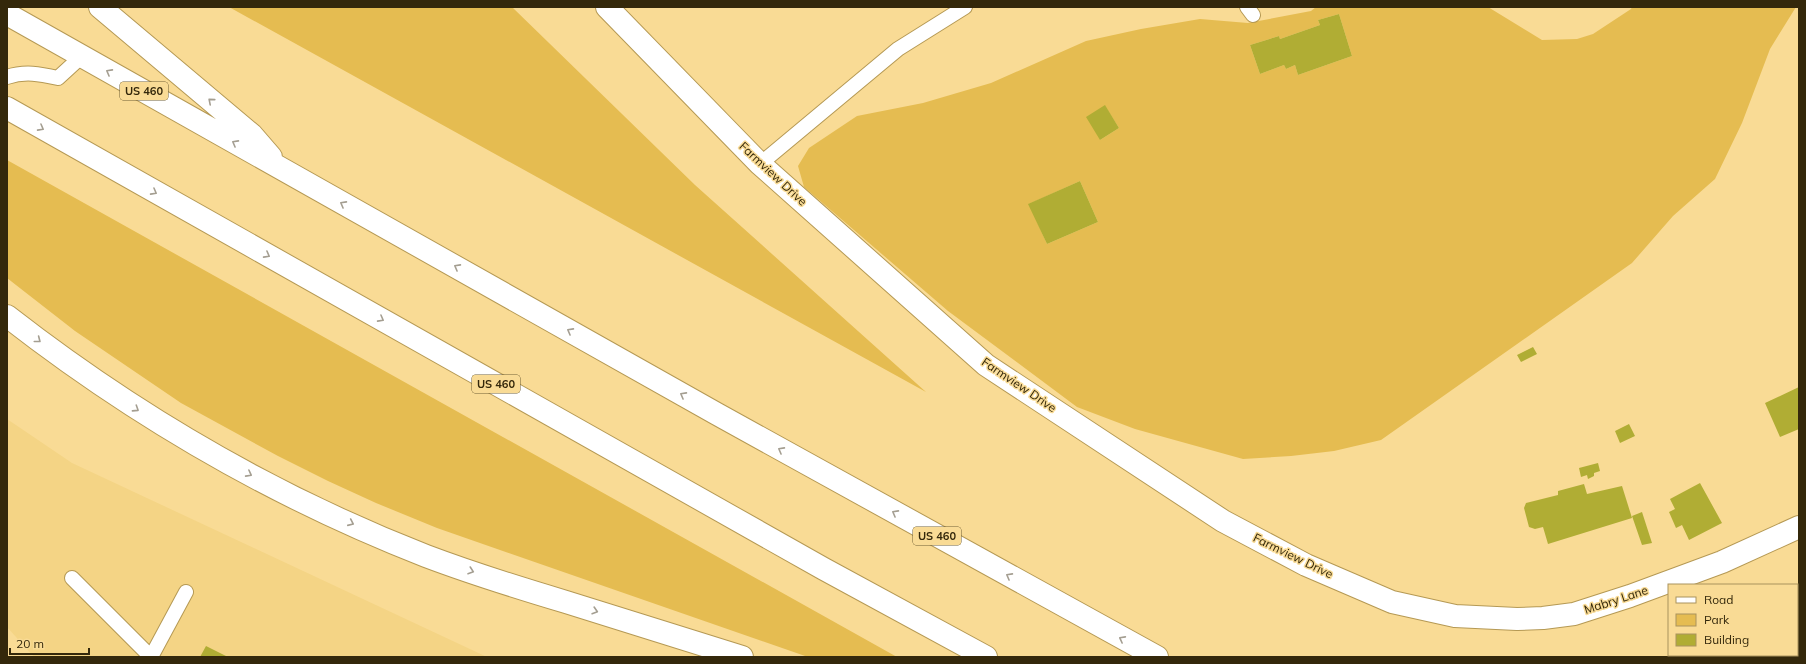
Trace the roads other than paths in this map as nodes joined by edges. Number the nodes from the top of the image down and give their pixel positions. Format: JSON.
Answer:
{"nodes":[{"id":1,"x":100,"y":7,"type":"edge"},
{"id":2,"x":607,"y":7,"type":"edge"},
{"id":3,"x":964,"y":7,"type":"edge"},
{"id":4,"x":7,"y":14,"type":"edge"},
{"id":5,"x":82,"y":56,"type":"junction"},
{"id":6,"x":7,"y":77,"type":"edge"},
{"id":7,"x":7,"y":108,"type":"edge"},
{"id":8,"x":760,"y":164,"type":"junction"},
{"id":9,"x":281,"y":169,"type":"junction"},
{"id":10,"x":7,"y":316,"type":"edge"},
{"id":11,"x":1799,"y":527,"type":"edge"},
{"id":12,"x":72,"y":578,"type":"dead end"},
{"id":13,"x":186,"y":592,"type":"dead end"},
{"id":14,"x":1517,"y":619,"type":"joint"},
{"id":15,"x":151,"y":657,"type":"edge"},
{"id":16,"x":742,"y":657,"type":"edge"},
{"id":17,"x":986,"y":657,"type":"edge"},
{"id":18,"x":1157,"y":657,"type":"edge"}],
"edges":[{"from":9,"to":1,"type":"main road","one_way":true},
{"from":2,"to":8,"type":"main road","name":"Farmview Drive"},
{"from":3,"to":8,"type":"lane"},
{"from":4,"to":5,"type":"main road","number":"US 460"},
{"from":5,"to":6,"type":"lane"},
{"from":9,"to":5,"type":"main road","number":"US 460","one_way":true},
{"from":7,"to":17,"type":"main road","number":"US 460","one_way":true},
{"from":8,"to":14,"type":"main road","name":"Farmview Drive"},
{"from":18,"to":9,"type":"main road","number":"US 460","one_way":true},
{"from":10,"to":16,"type":"main road","one_way":true},
{"from":11,"to":14,"type":"main road","name":"Mabry Lane"},
{"from":12,"to":15,"type":"lane"},
{"from":13,"to":15,"type":"lane"}]}
